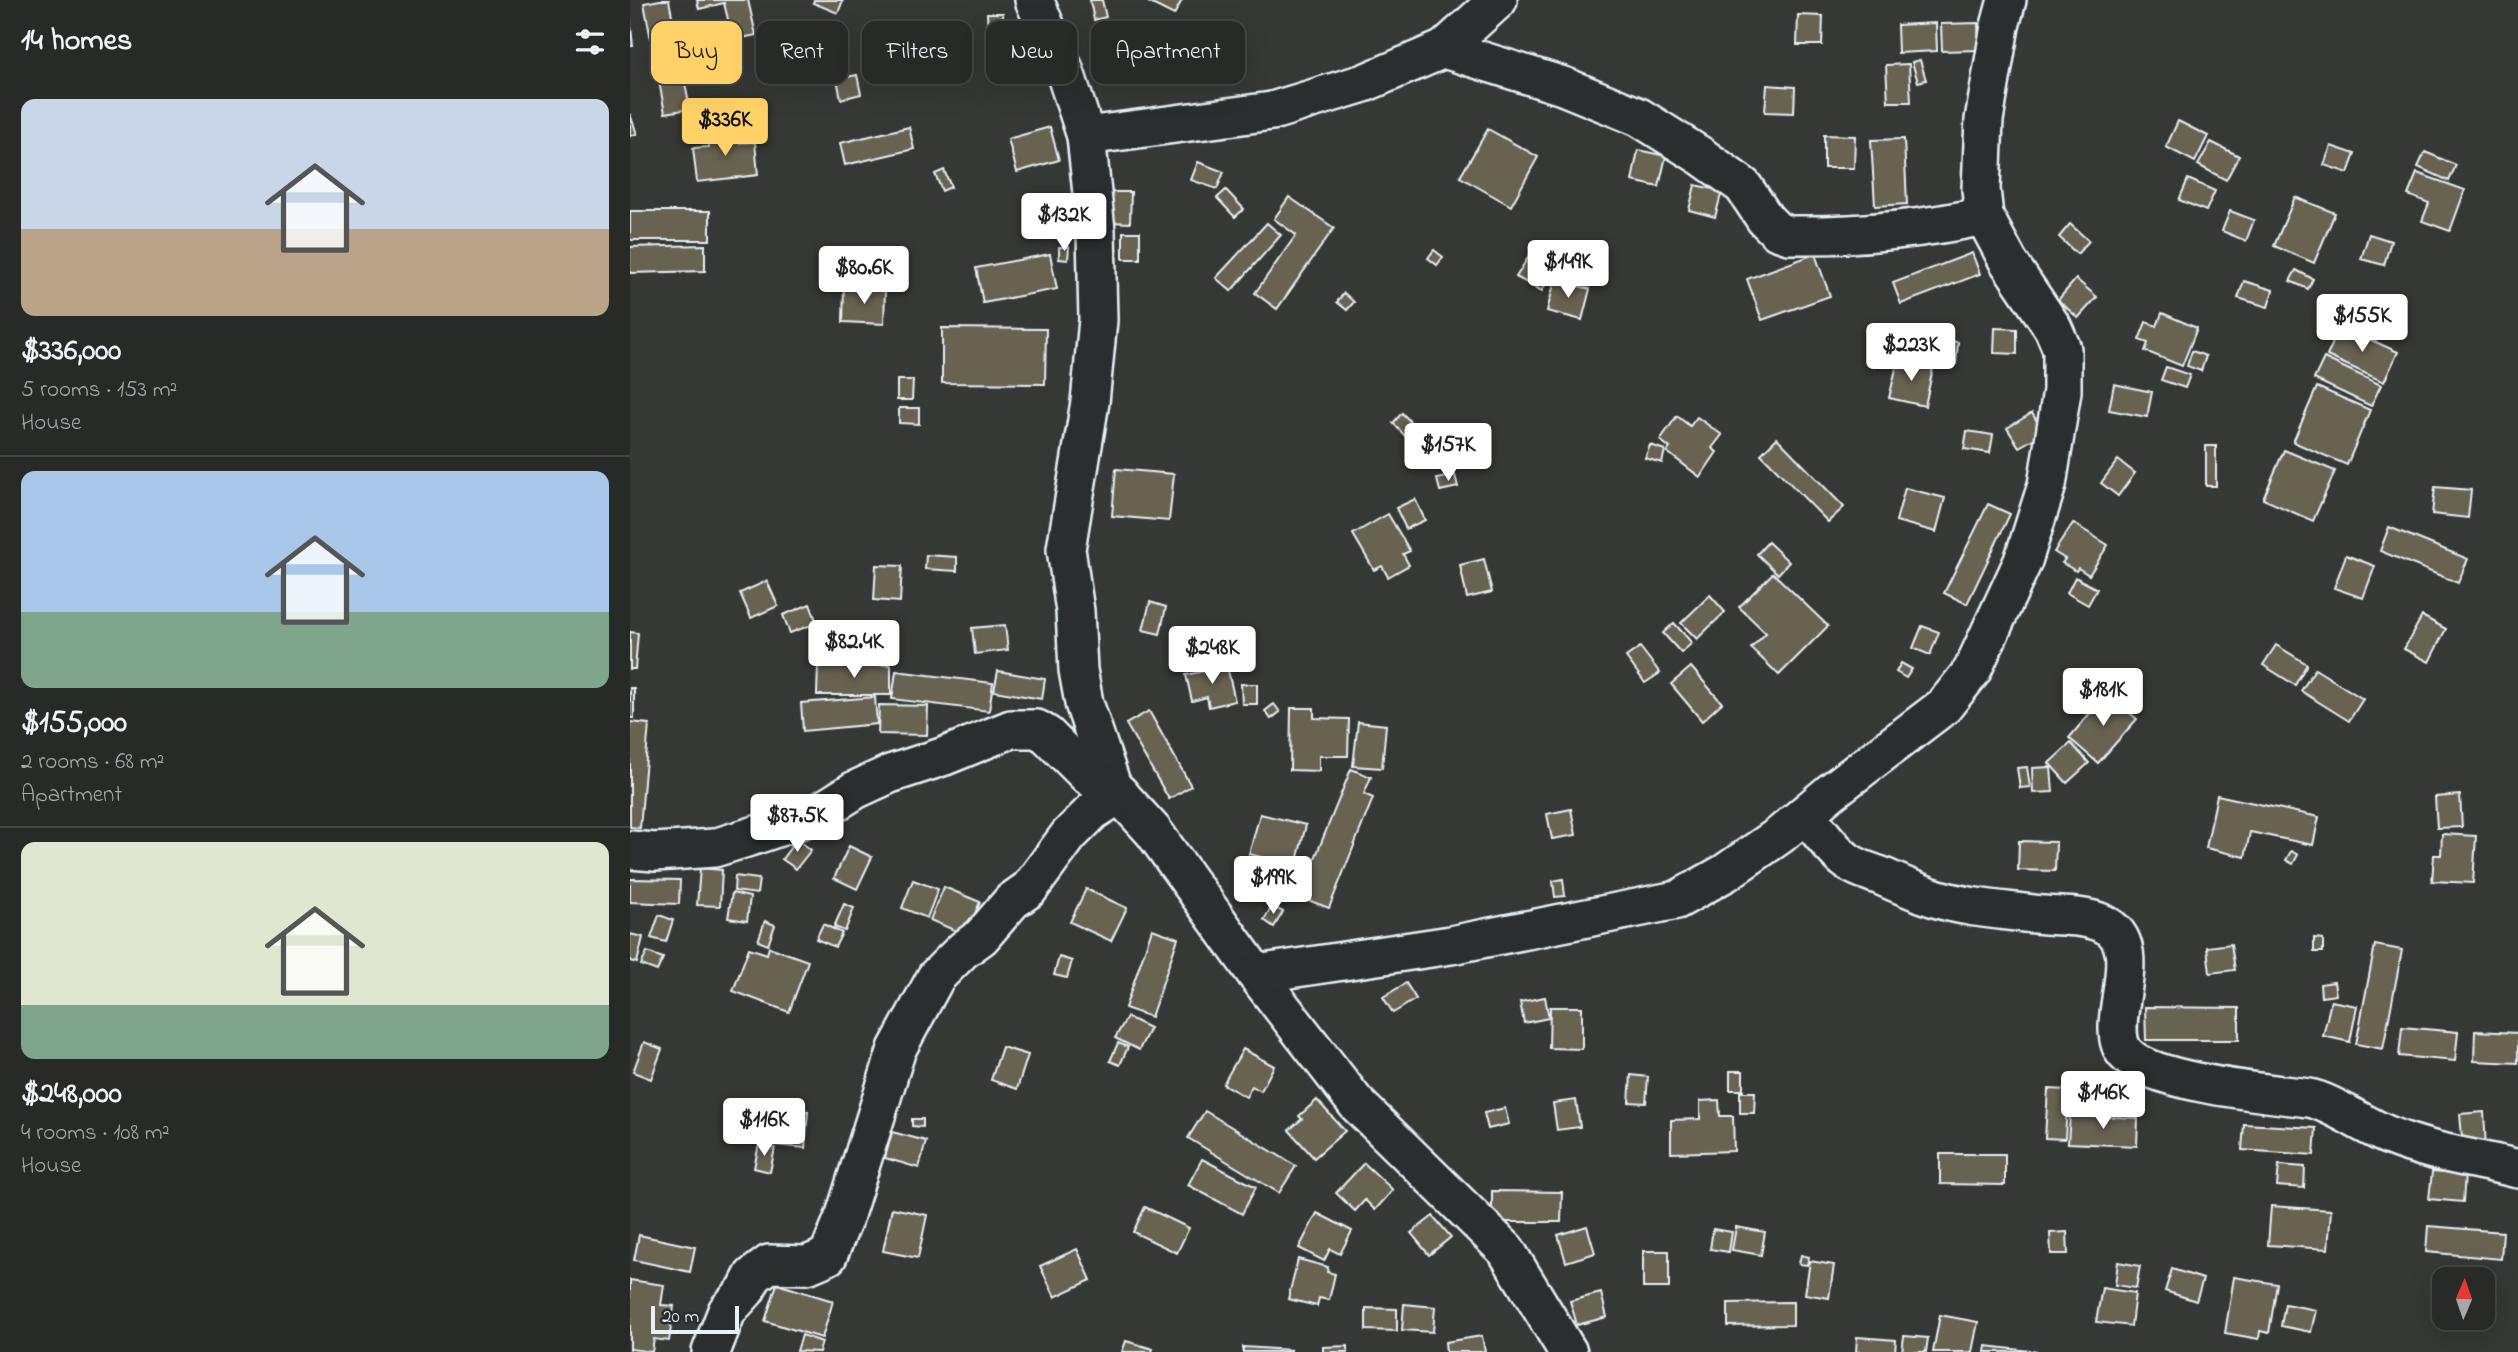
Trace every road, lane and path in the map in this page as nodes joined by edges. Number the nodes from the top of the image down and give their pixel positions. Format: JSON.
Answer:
{"nodes":[{"id":1,"x":1034,"y":0,"type":"edge"},
{"id":2,"x":1498,"y":0,"type":"edge"},
{"id":3,"x":2007,"y":0,"type":"edge"},
{"id":4,"x":1444,"y":49,"type":"junction"},
{"id":5,"x":1086,"y":136,"type":"junction"},
{"id":6,"x":1984,"y":216,"type":"junction"},
{"id":7,"x":1116,"y":790,"type":"junction"},
{"id":8,"x":1805,"y":814,"type":"junction"},
{"id":9,"x":630,"y":850,"type":"edge"},
{"id":10,"x":1256,"y":974,"type":"junction"},
{"id":11,"x":2518,"y":1169,"type":"edge"},
{"id":12,"x":711,"y":1352,"type":"edge"},
{"id":13,"x":1568,"y":1352,"type":"edge"}],
"edges":[{"from":1,"to":5,"type":"street"},
{"from":2,"to":4,"type":"street"},
{"from":3,"to":6,"type":"street"},
{"from":4,"to":5,"type":"street"},
{"from":4,"to":6,"type":"street"},
{"from":5,"to":7,"type":"street"},
{"from":6,"to":8,"type":"street"},
{"from":7,"to":9,"type":"street"},
{"from":7,"to":10,"type":"street"},
{"from":7,"to":12,"type":"street"},
{"from":8,"to":10,"type":"street"},
{"from":8,"to":11,"type":"street"},
{"from":10,"to":13,"type":"street"}]}
